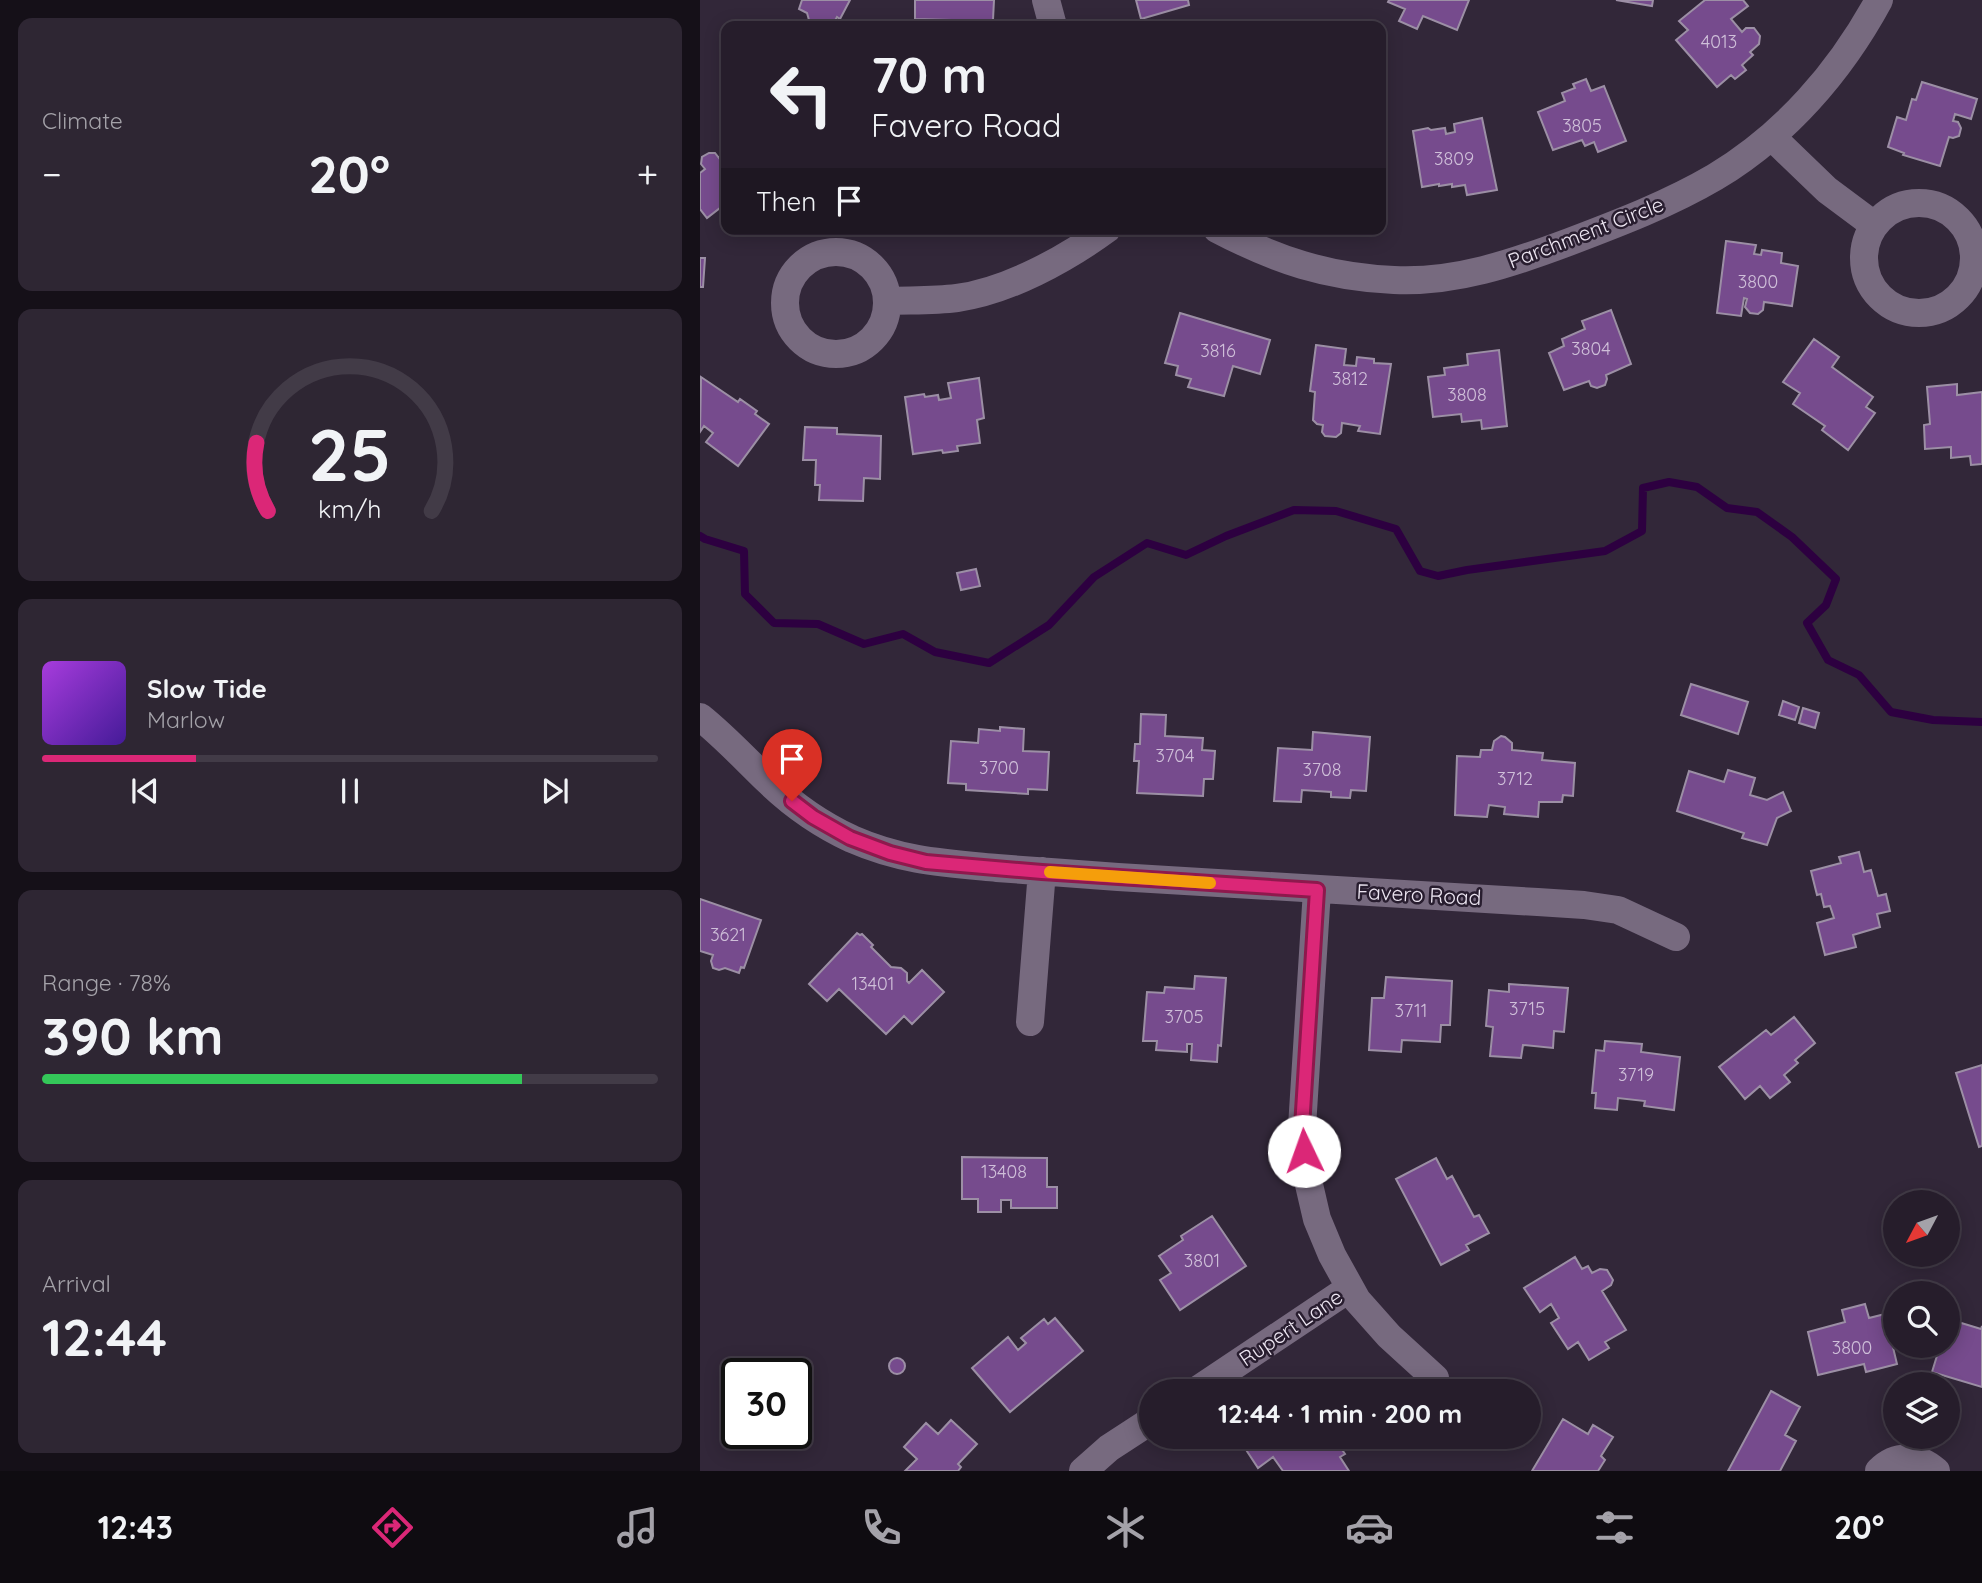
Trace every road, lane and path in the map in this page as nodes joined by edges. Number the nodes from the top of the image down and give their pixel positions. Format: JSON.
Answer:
{"nodes":[{"id":1,"x":1046,"y":0,"type":"edge"},
{"id":2,"x":1879,"y":0,"type":"edge"},
{"id":3,"x":1052,"y":21,"type":"edge"},
{"id":4,"x":1772,"y":137,"type":"junction"},
{"id":5,"x":1874,"y":225,"type":"dead end"},
{"id":6,"x":1099,"y":235,"type":"edge"},
{"id":7,"x":1228,"y":235,"type":"edge"},
{"id":8,"x":887,"y":301,"type":"dead end"},
{"id":9,"x":700,"y":717,"type":"edge"},
{"id":10,"x":1042,"y":872,"type":"junction"},
{"id":11,"x":1317,"y":890,"type":"junction"},
{"id":12,"x":1676,"y":937,"type":"dead end"},
{"id":13,"x":1030,"y":1022,"type":"dead end"},
{"id":14,"x":1350,"y":1289,"type":"junction"},
{"id":15,"x":1435,"y":1378,"type":"dead end"},
{"id":16,"x":1214,"y":1379,"type":"edge"},
{"id":17,"x":1139,"y":1428,"type":"edge"},
{"id":18,"x":1083,"y":1471,"type":"edge"},
{"id":19,"x":1879,"y":1471,"type":"edge"},
{"id":20,"x":1936,"y":1471,"type":"edge"}],
"edges":[{"from":1,"to":3,"type":"street"},
{"from":2,"to":4,"type":"street","name":"Parchment Circle"},
{"from":4,"to":5,"type":"street"},
{"from":4,"to":7,"type":"street","name":"Parchment Circle"},
{"from":6,"to":8,"type":"street"},
{"from":9,"to":10,"type":"street","name":"Favero Road"},
{"from":10,"to":11,"type":"street","name":"Favero Road"},
{"from":10,"to":13,"type":"street"},
{"from":11,"to":12,"type":"street","name":"Favero Road"},
{"from":11,"to":14,"type":"street"},
{"from":14,"to":15,"type":"street"},
{"from":14,"to":16,"type":"street","name":"Rupert Lane"},
{"from":17,"to":18,"type":"street"},
{"from":19,"to":20,"type":"street"}]}
